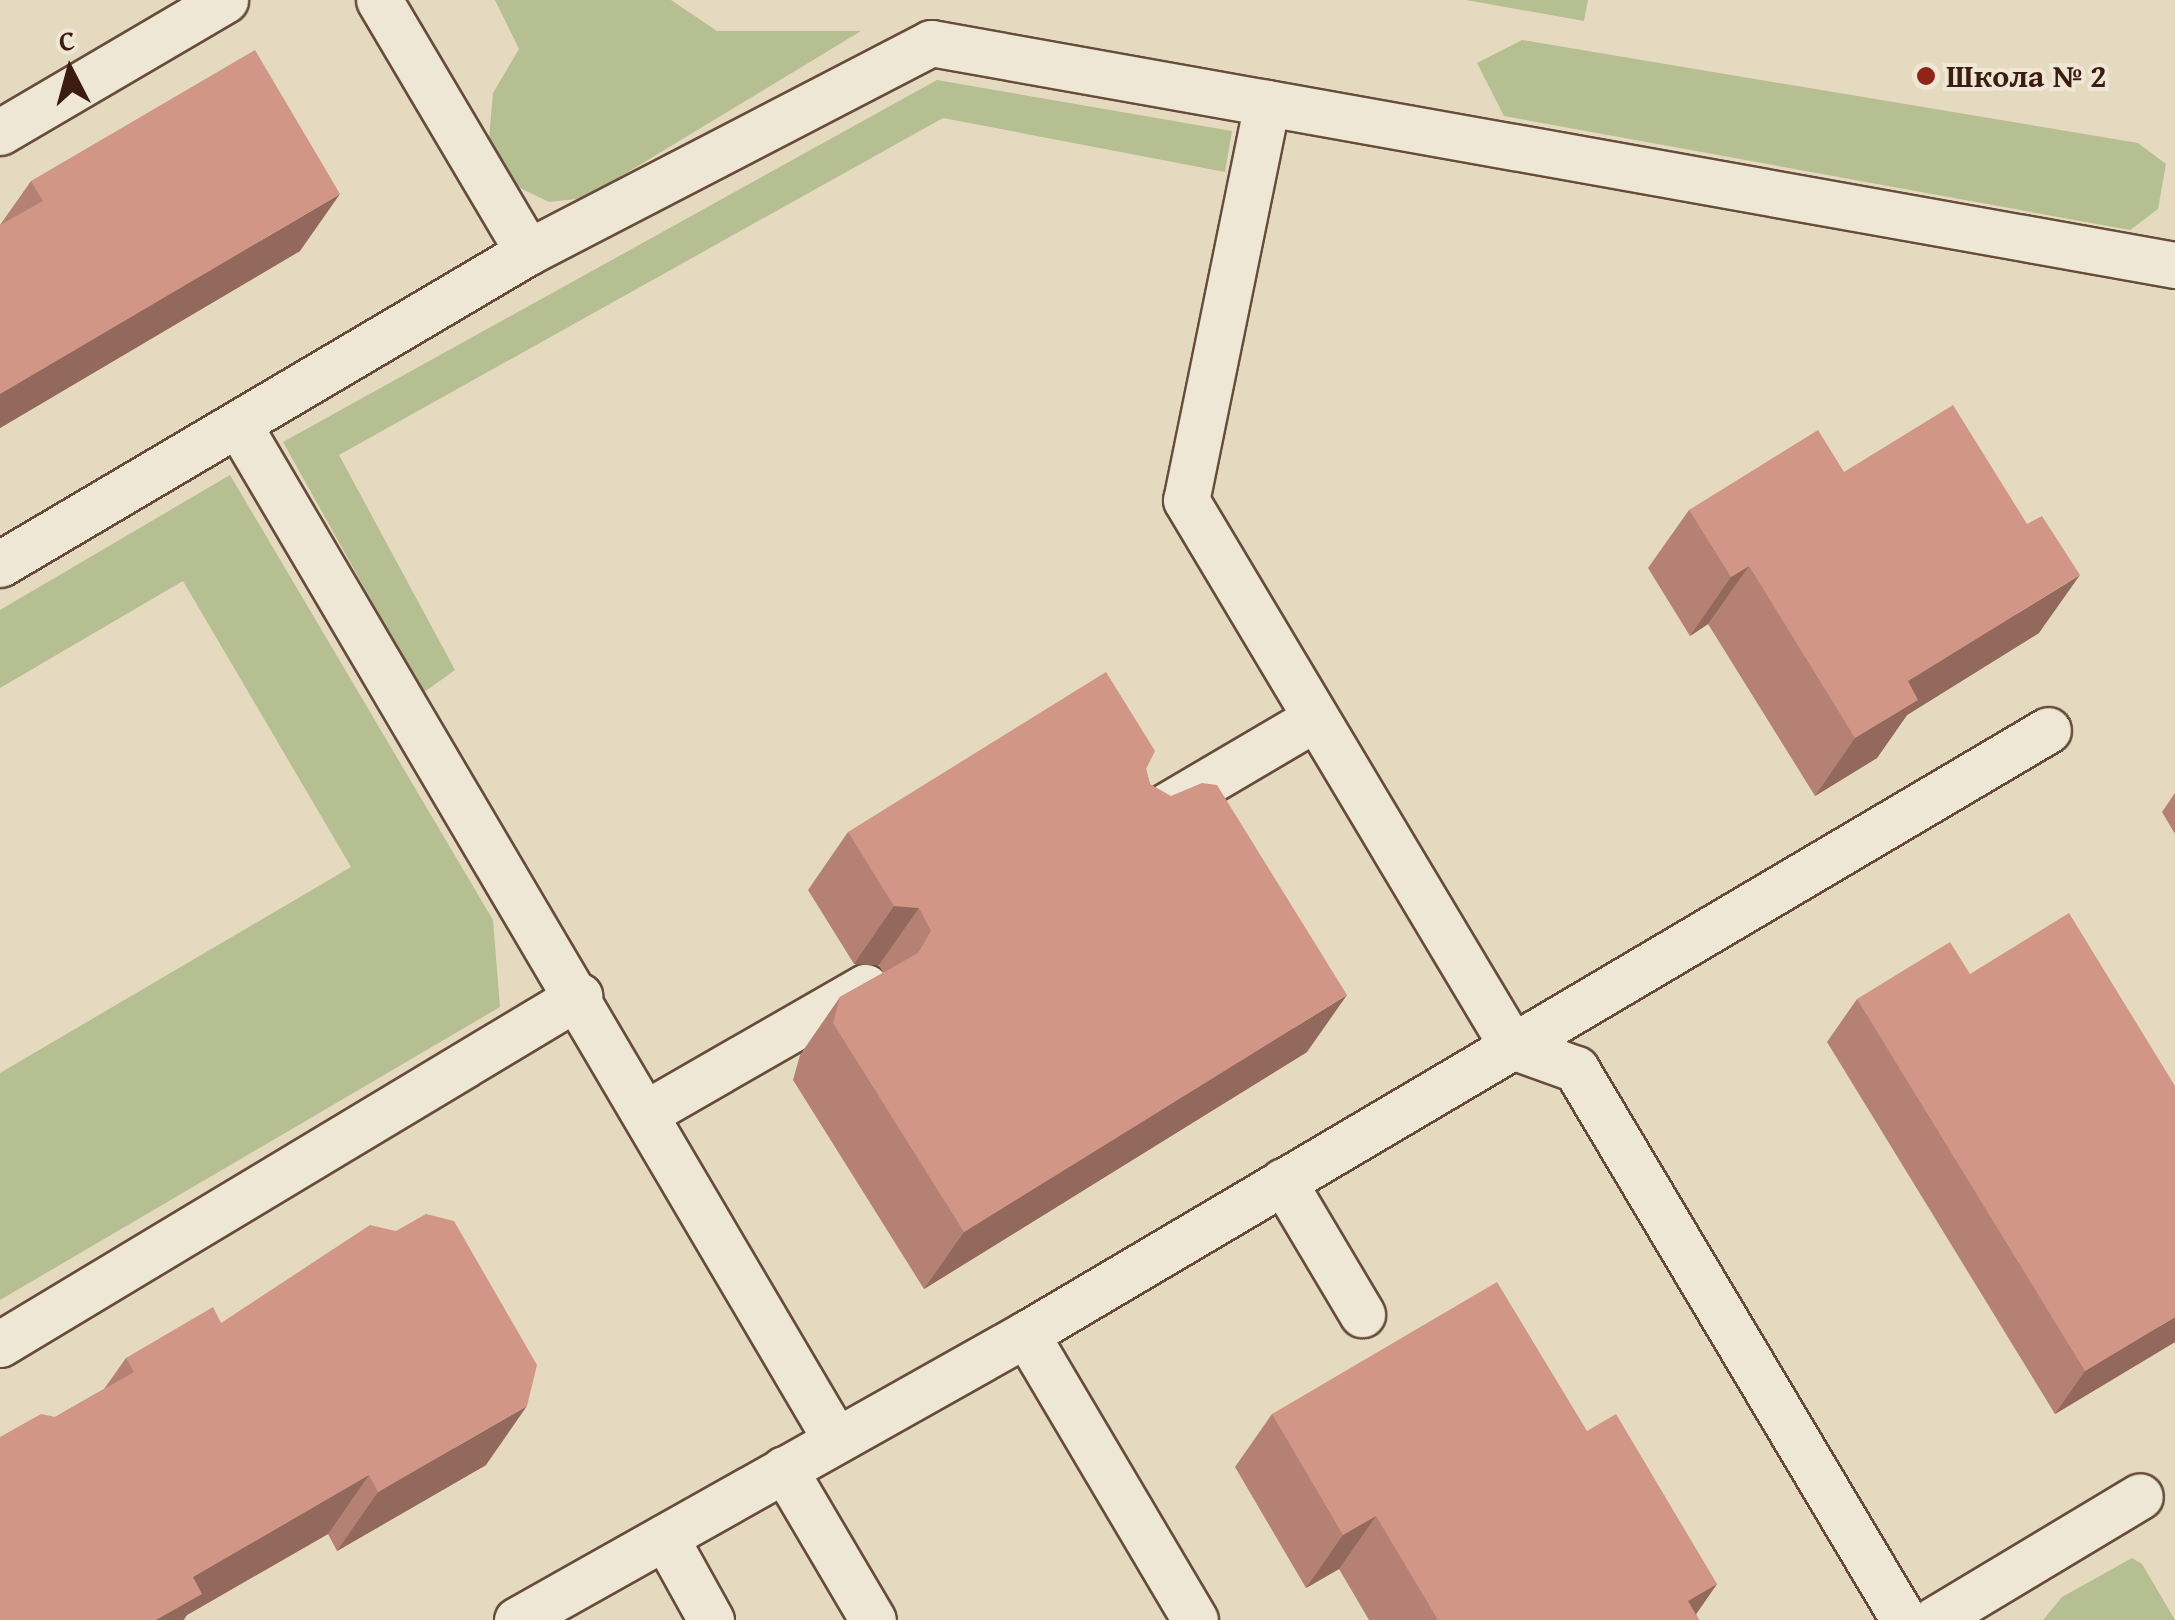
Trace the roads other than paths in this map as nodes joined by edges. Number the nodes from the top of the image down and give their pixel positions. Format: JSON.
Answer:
{"nodes":[{"id":1,"x":225,"y":0,"type":"edge"},
{"id":2,"x":379,"y":0,"type":"edge"},
{"id":3,"x":1268,"y":103,"type":"junction"},
{"id":4,"x":0,"y":132,"type":"edge"},
{"id":5,"x":528,"y":252,"type":"junction"},
{"id":6,"x":2175,"y":265,"type":"edge"},
{"id":7,"x":238,"y":424,"type":"junction"},
{"id":8,"x":0,"y":564,"type":"edge"},
{"id":9,"x":1316,"y":718,"type":"junction"},
{"id":10,"x":2048,"y":730,"type":"dead end"},
{"id":11,"x":1132,"y":826,"type":"edge"},
{"id":12,"x":865,"y":987,"type":"edge"},
{"id":13,"x":579,"y":996,"type":"junction"},
{"id":14,"x":1512,"y":1046,"type":"junction"},
{"id":15,"x":646,"y":1113,"type":"junction"},
{"id":16,"x":1283,"y":1181,"type":"junction"},
{"id":17,"x":1362,"y":1314,"type":"dead end"},
{"id":18,"x":1026,"y":1334,"type":"junction"},
{"id":19,"x":0,"y":1344,"type":"edge"},
{"id":20,"x":836,"y":1440,"type":"junction"},
{"id":21,"x":784,"y":1469,"type":"junction"},
{"id":22,"x":2140,"y":1496,"type":"dead end"},
{"id":23,"x":665,"y":1537,"type":"junction"},
{"id":24,"x":517,"y":1620,"type":"edge"},
{"id":25,"x":711,"y":1620,"type":"edge"},
{"id":26,"x":873,"y":1620,"type":"edge"},
{"id":27,"x":1196,"y":1620,"type":"edge"},
{"id":28,"x":1904,"y":1620,"type":"edge"},
{"id":29,"x":1934,"y":1620,"type":"edge"}],
"edges":[{"from":1,"to":4,"type":"lane"},
{"from":2,"to":5,"type":"lane"},
{"from":3,"to":5,"type":"lane"},
{"from":3,"to":6,"type":"lane"},
{"from":3,"to":9,"type":"lane"},
{"from":5,"to":7,"type":"lane"},
{"from":7,"to":8,"type":"lane"},
{"from":7,"to":13,"type":"lane"},
{"from":9,"to":11,"type":"lane"},
{"from":9,"to":14,"type":"lane"},
{"from":10,"to":14,"type":"lane"},
{"from":12,"to":15,"type":"lane"},
{"from":13,"to":15,"type":"lane"},
{"from":13,"to":19,"type":"lane"},
{"from":14,"to":16,"type":"lane"},
{"from":14,"to":28,"type":"lane"},
{"from":15,"to":20,"type":"lane"},
{"from":16,"to":17,"type":"lane"},
{"from":16,"to":18,"type":"lane"},
{"from":18,"to":20,"type":"lane"},
{"from":18,"to":27,"type":"lane"},
{"from":20,"to":21,"type":"lane"},
{"from":21,"to":23,"type":"lane"},
{"from":21,"to":26,"type":"lane"},
{"from":22,"to":29,"type":"lane"},
{"from":23,"to":24,"type":"lane"},
{"from":23,"to":25,"type":"lane"}]}
